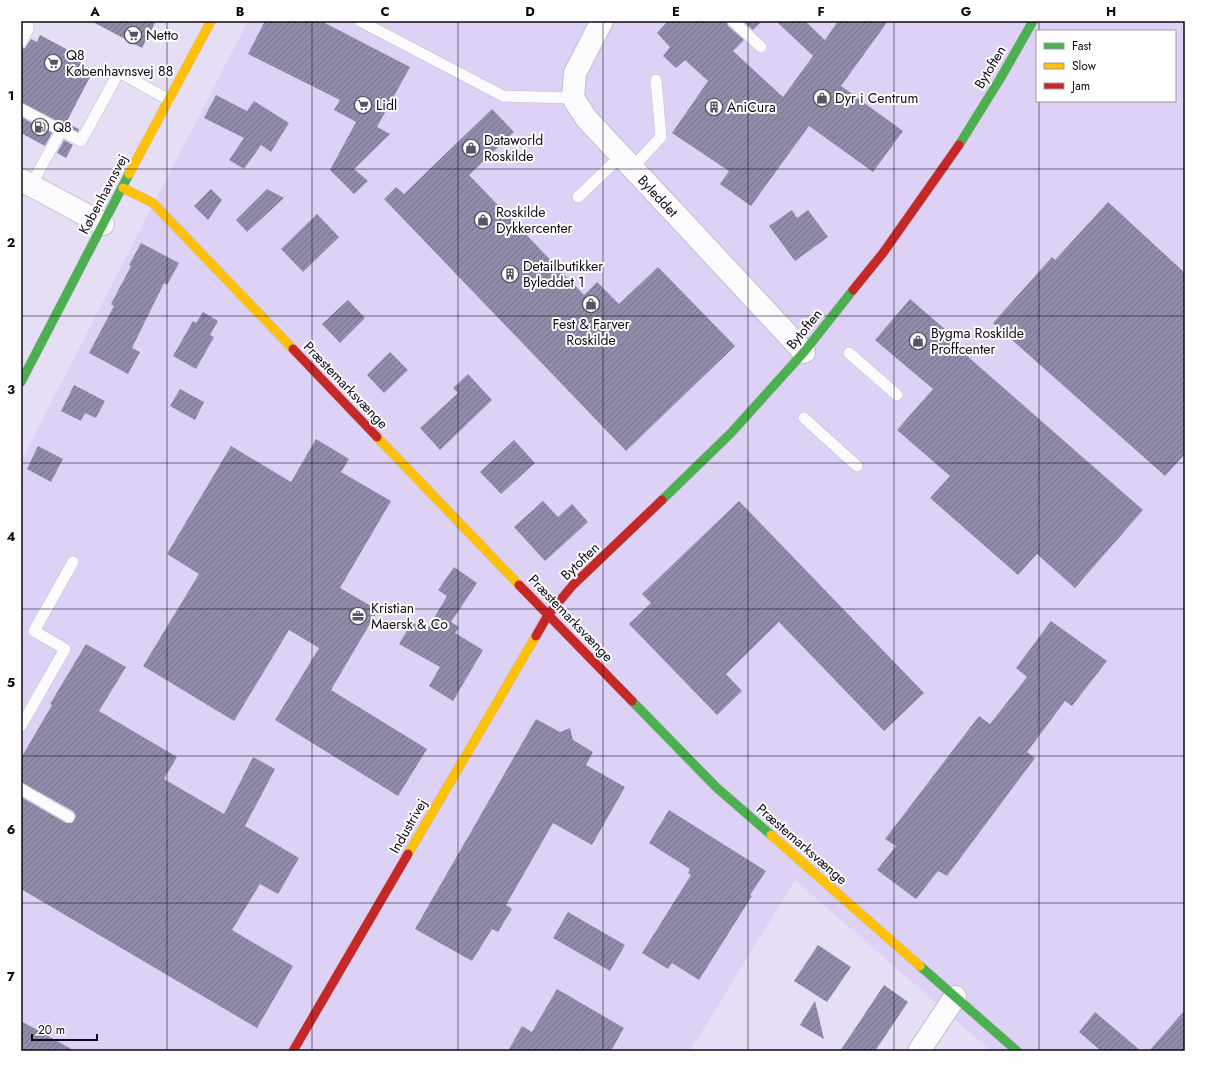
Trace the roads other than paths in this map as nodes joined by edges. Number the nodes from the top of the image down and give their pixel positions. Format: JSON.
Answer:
{"nodes":[{"id":1,"x":28,"y":21,"type":"edge"},
{"id":2,"x":211,"y":21,"type":"edge"},
{"id":3,"x":360,"y":21,"type":"edge"},
{"id":4,"x":602,"y":21,"type":"edge"},
{"id":5,"x":733,"y":21,"type":"edge"},
{"id":6,"x":1033,"y":21,"type":"edge"},
{"id":7,"x":21,"y":42,"type":"edge"},
{"id":8,"x":761,"y":47,"type":"dead end"},
{"id":9,"x":656,"y":80,"type":"dead end"},
{"id":10,"x":573,"y":98,"type":"junction"},
{"id":11,"x":169,"y":100,"type":"junction"},
{"id":12,"x":21,"y":109,"type":"edge"},
{"id":13,"x":61,"y":131,"type":"junction"},
{"id":14,"x":626,"y":162,"type":"junction"},
{"id":15,"x":26,"y":183,"type":"edge"},
{"id":16,"x":123,"y":188,"type":"junction"},
{"id":17,"x":578,"y":197,"type":"dead end"},
{"id":18,"x":102,"y":224,"type":"junction"},
{"id":19,"x":804,"y":352,"type":"junction"},
{"id":20,"x":849,"y":353,"type":"dead end"},
{"id":21,"x":21,"y":382,"type":"edge"},
{"id":22,"x":897,"y":395,"type":"dead end"},
{"id":23,"x":804,"y":418,"type":"dead end"},
{"id":24,"x":857,"y":466,"type":"dead end"},
{"id":25,"x":73,"y":562,"type":"dead end"},
{"id":26,"x":548,"y":615,"type":"junction"},
{"id":27,"x":21,"y":726,"type":"edge"},
{"id":28,"x":21,"y":790,"type":"edge"},
{"id":29,"x":69,"y":817,"type":"dead end"},
{"id":30,"x":955,"y":997,"type":"junction"},
{"id":31,"x":293,"y":1051,"type":"edge"},
{"id":32,"x":919,"y":1051,"type":"edge"},
{"id":33,"x":1017,"y":1051,"type":"edge"}],
"edges":[{"from":1,"to":7,"type":"lane"},
{"from":2,"to":11,"type":"street","name":"Københavnsvej"},
{"from":3,"to":10,"type":"lane"},
{"from":4,"to":10,"type":"street"},
{"from":5,"to":8,"type":"lane"},
{"from":6,"to":19,"type":"street","name":"Bytoften"},
{"from":9,"to":14,"type":"lane"},
{"from":10,"to":14,"type":"street","name":"Byleddet"},
{"from":11,"to":13,"type":"lane"},
{"from":11,"to":16,"type":"street","name":"Københavnsvej"},
{"from":12,"to":13,"type":"lane"},
{"from":13,"to":15,"type":"lane"},
{"from":14,"to":17,"type":"lane"},
{"from":14,"to":19,"type":"street","name":"Byleddet"},
{"from":15,"to":18,"type":"street"},
{"from":16,"to":18,"type":"street","name":"Københavnsvej"},
{"from":16,"to":26,"type":"street","name":"Præstemarksvænge"},
{"from":18,"to":21,"type":"street","name":"Københavnsvej"},
{"from":19,"to":26,"type":"street","name":"Bytoften"},
{"from":20,"to":22,"type":"lane"},
{"from":23,"to":24,"type":"lane"},
{"from":25,"to":27,"type":"lane"},
{"from":26,"to":30,"type":"street","name":"Præstemarksvænge"},
{"from":26,"to":31,"type":"street","name":"Industrivej"},
{"from":28,"to":29,"type":"lane"},
{"from":30,"to":32,"type":"street"},
{"from":30,"to":33,"type":"street","name":"Præstemarksvænge"}]}
